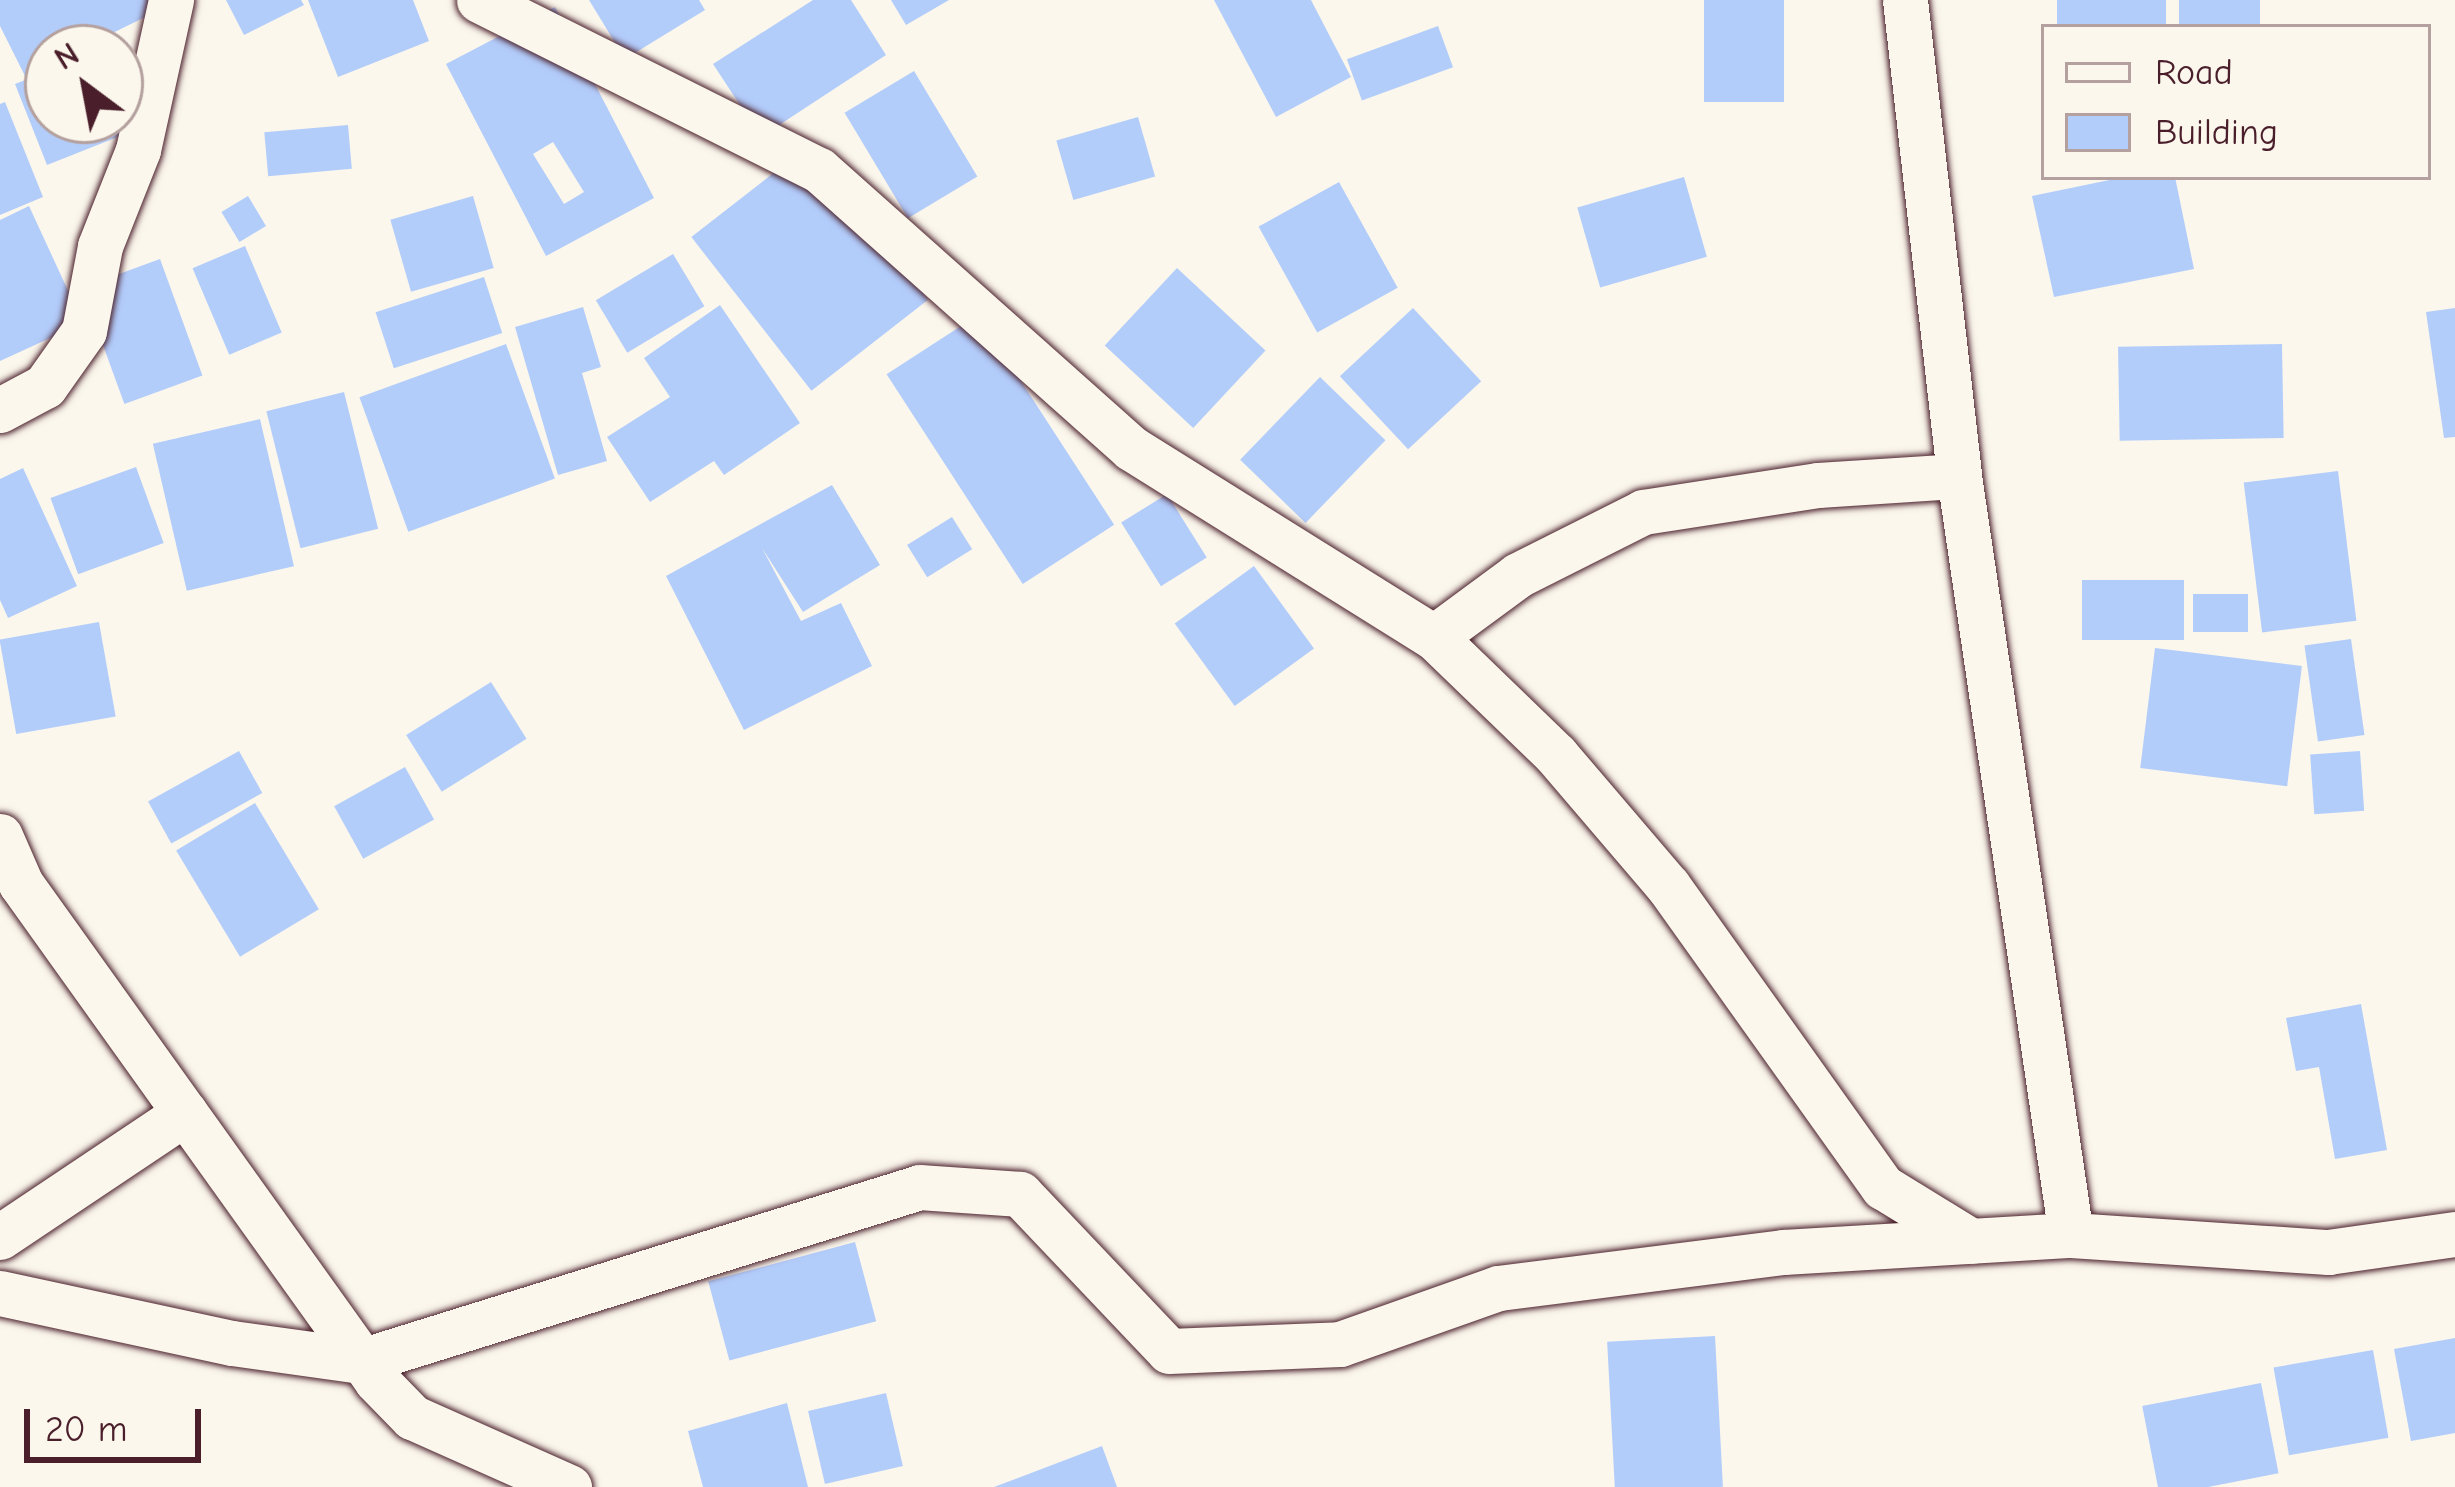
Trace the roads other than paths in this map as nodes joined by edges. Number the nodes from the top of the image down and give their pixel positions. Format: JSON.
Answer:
{"nodes":[{"id":1,"x":171,"y":0,"type":"edge"},
{"id":2,"x":478,"y":0,"type":"edge"},
{"id":3,"x":1905,"y":0,"type":"edge"},
{"id":4,"x":0,"y":410,"type":"edge"},
{"id":5,"x":1959,"y":476,"type":"junction"},
{"id":6,"x":1434,"y":637,"type":"junction"},
{"id":7,"x":0,"y":836,"type":"edge"},
{"id":8,"x":185,"y":1113,"type":"junction"},
{"id":9,"x":2455,"y":1234,"type":"edge"},
{"id":10,"x":2071,"y":1235,"type":"junction"},
{"id":11,"x":0,"y":1237,"type":"edge"},
{"id":12,"x":1971,"y":1241,"type":"junction"},
{"id":13,"x":0,"y":1293,"type":"edge"},
{"id":14,"x":361,"y":1360,"type":"junction"},
{"id":15,"x":569,"y":1487,"type":"edge"}],
"edges":[{"from":1,"to":4,"type":"street"},
{"from":2,"to":6,"type":"street"},
{"from":3,"to":5,"type":"street"},
{"from":5,"to":6,"type":"street"},
{"from":5,"to":10,"type":"street"},
{"from":6,"to":12,"type":"street"},
{"from":7,"to":8,"type":"street"},
{"from":8,"to":11,"type":"street"},
{"from":8,"to":14,"type":"street"},
{"from":9,"to":10,"type":"street"},
{"from":10,"to":12,"type":"street"},
{"from":12,"to":14,"type":"street"},
{"from":13,"to":14,"type":"street"},
{"from":14,"to":15,"type":"street"}]}
